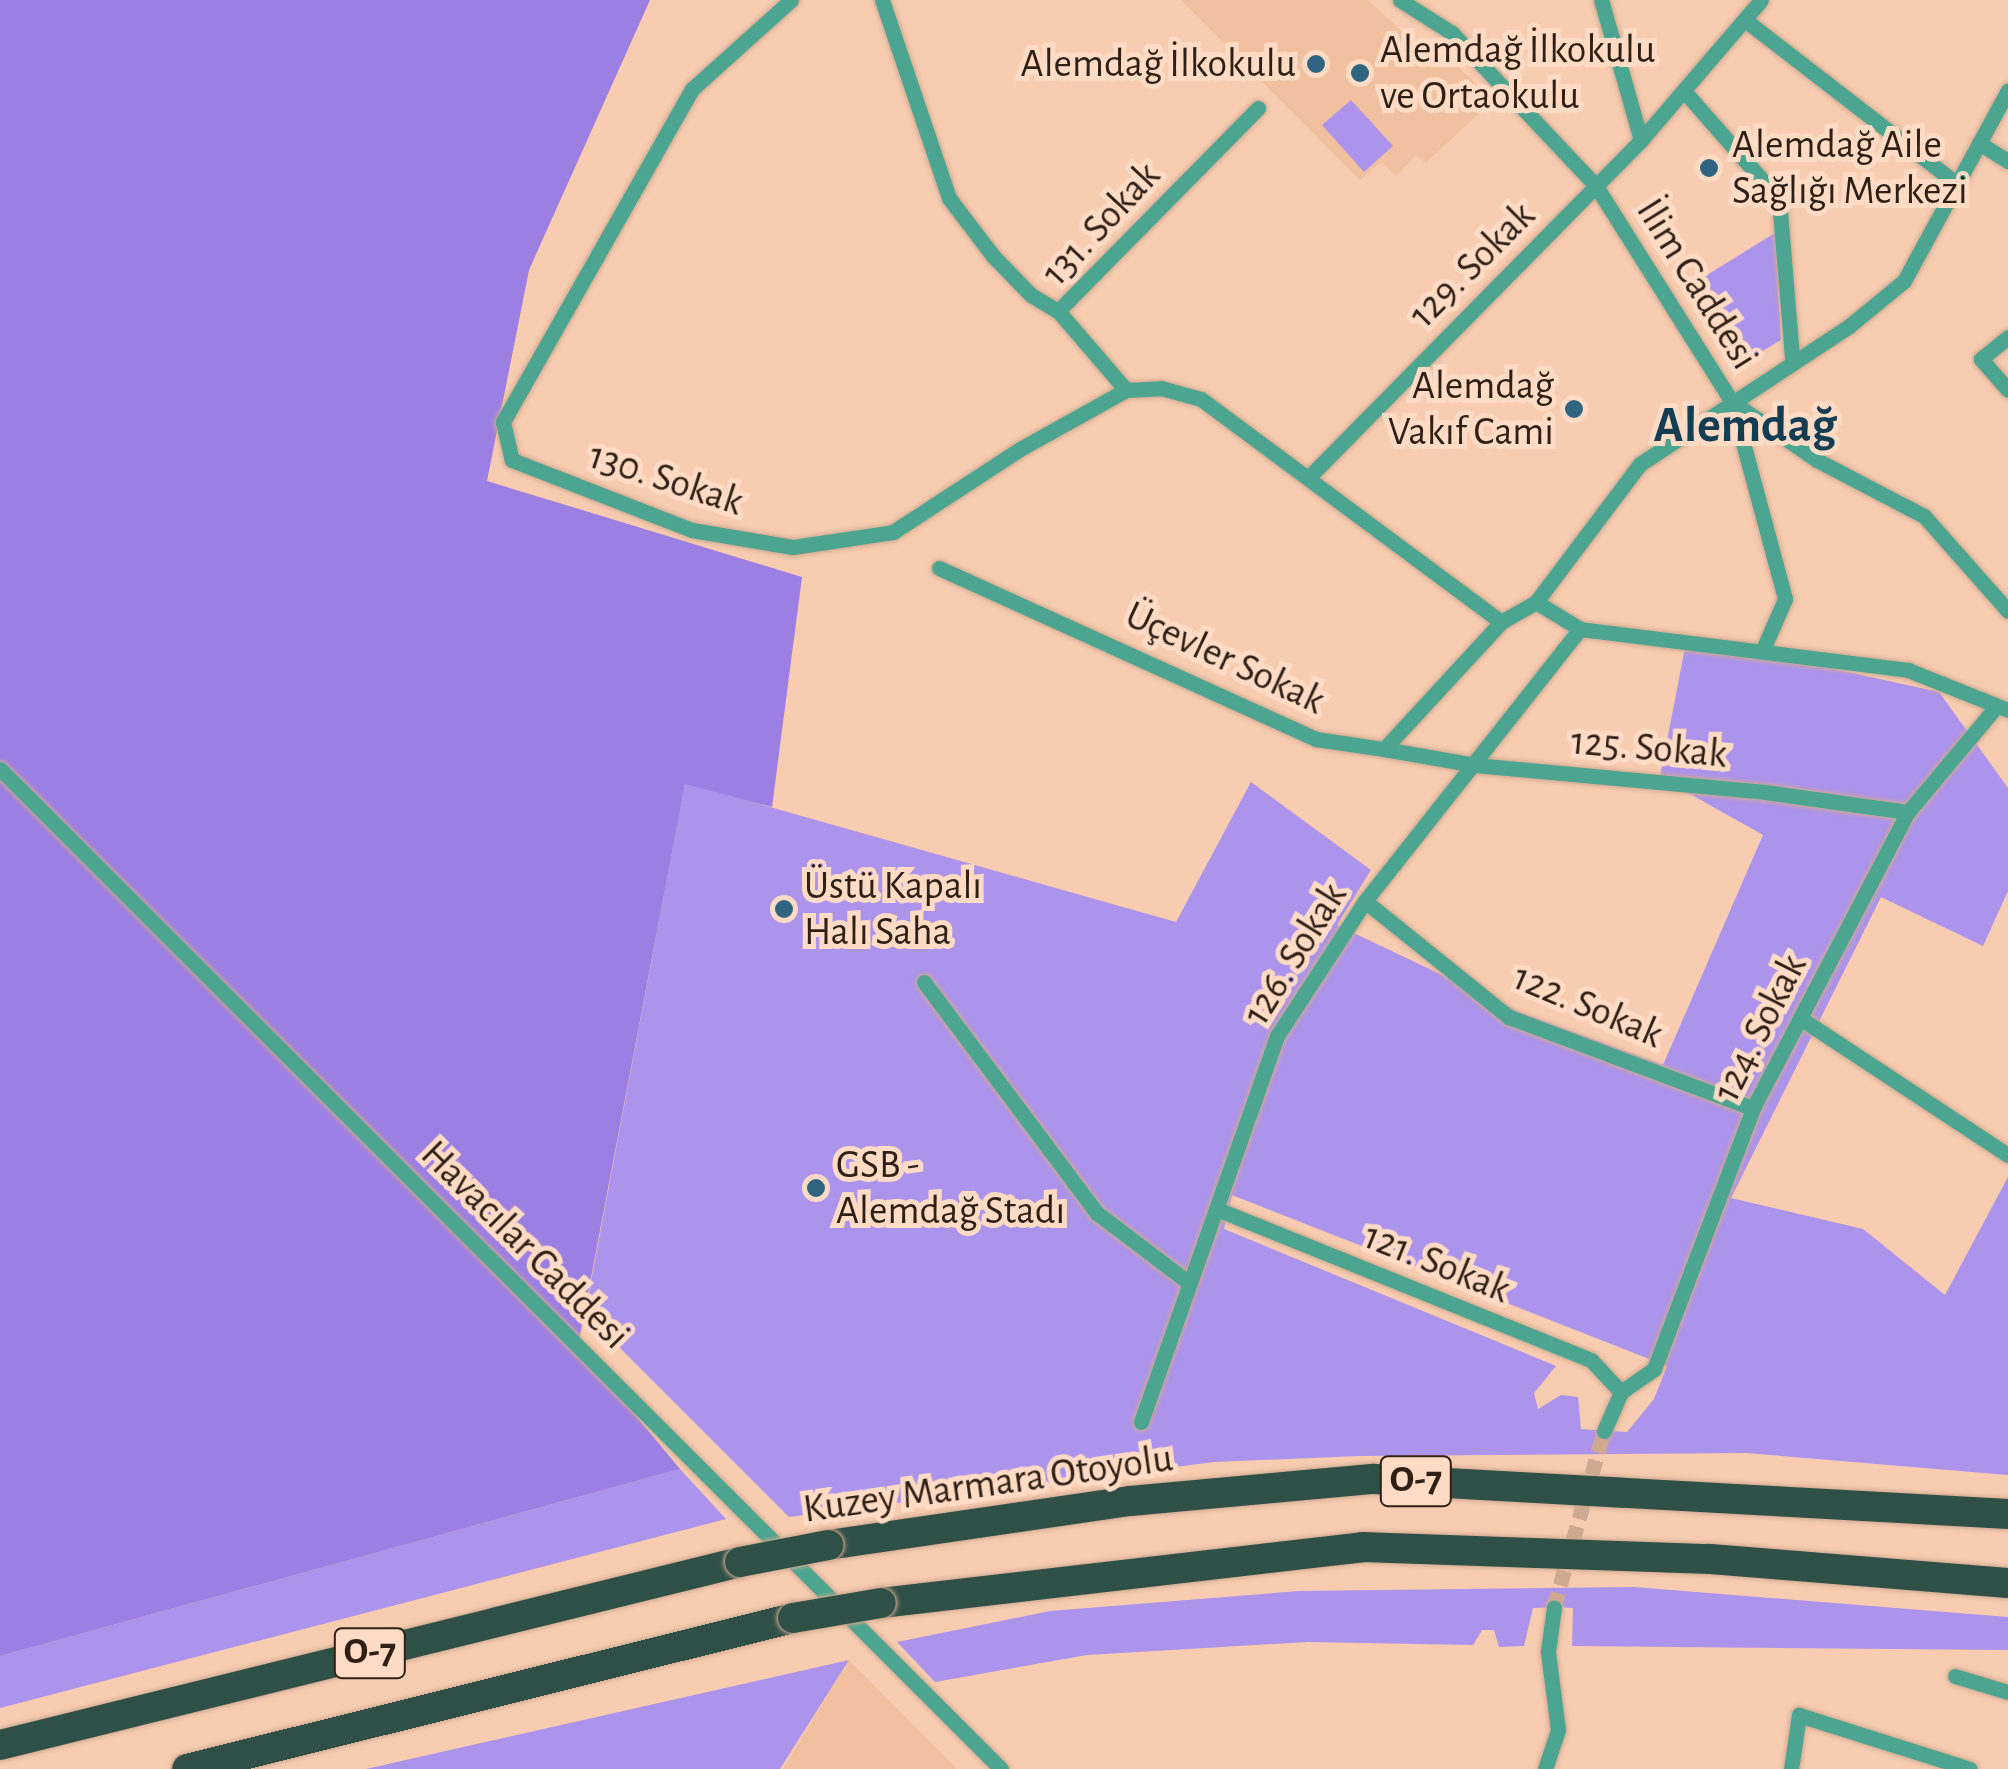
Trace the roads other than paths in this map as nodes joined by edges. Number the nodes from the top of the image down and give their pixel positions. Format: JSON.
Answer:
{"nodes":[{"id":1,"x":791,"y":0,"type":"edge"},
{"id":2,"x":882,"y":0,"type":"edge"},
{"id":3,"x":1400,"y":0,"type":"edge"},
{"id":4,"x":1600,"y":0,"type":"edge"},
{"id":5,"x":1761,"y":0,"type":"edge"},
{"id":6,"x":1745,"y":20,"type":"junction"},
{"id":7,"x":2008,"y":90,"type":"edge"},
{"id":8,"x":1684,"y":91,"type":"junction"},
{"id":9,"x":1258,"y":108,"type":"dead end"},
{"id":10,"x":1641,"y":140,"type":"junction"},
{"id":11,"x":1979,"y":144,"type":"junction"},
{"id":12,"x":2008,"y":161,"type":"edge"},
{"id":13,"x":1956,"y":184,"type":"junction"},
{"id":14,"x":1596,"y":186,"type":"junction"},
{"id":15,"x":1058,"y":311,"type":"junction"},
{"id":16,"x":2008,"y":337,"type":"edge"},
{"id":17,"x":1792,"y":358,"type":"junction"},
{"id":18,"x":1126,"y":390,"type":"junction"},
{"id":19,"x":2008,"y":390,"type":"edge"},
{"id":20,"x":1732,"y":402,"type":"junction"},
{"id":21,"x":1310,"y":476,"type":"junction"},
{"id":22,"x":938,"y":568,"type":"dead end"},
{"id":23,"x":1536,"y":602,"type":"junction"},
{"id":24,"x":2008,"y":611,"type":"edge"},
{"id":25,"x":1501,"y":622,"type":"junction"},
{"id":26,"x":1580,"y":629,"type":"junction"},
{"id":27,"x":1764,"y":647,"type":"junction"},
{"id":28,"x":2001,"y":710,"type":"edge"},
{"id":29,"x":1384,"y":748,"type":"junction"},
{"id":30,"x":1474,"y":765,"type":"junction"},
{"id":31,"x":0,"y":769,"type":"edge"},
{"id":32,"x":1908,"y":812,"type":"junction"},
{"id":33,"x":1365,"y":901,"type":"junction"},
{"id":34,"x":924,"y":982,"type":"dead end"},
{"id":35,"x":1800,"y":1018,"type":"junction"},
{"id":36,"x":1753,"y":1108,"type":"junction"},
{"id":37,"x":2008,"y":1155,"type":"edge"},
{"id":38,"x":1218,"y":1209,"type":"junction"},
{"id":39,"x":1188,"y":1282,"type":"junction"},
{"id":40,"x":1621,"y":1392,"type":"junction"},
{"id":41,"x":1141,"y":1422,"type":"dead end"},
{"id":42,"x":1604,"y":1430,"type":"tunnel mouth"},
{"id":43,"x":2008,"y":1514,"type":"edge"},
{"id":44,"x":2008,"y":1582,"type":"edge"},
{"id":45,"x":1554,"y":1607,"type":"tunnel mouth"},
{"id":46,"x":1955,"y":1676,"type":"dead end"},
{"id":47,"x":2008,"y":1692,"type":"edge"},
{"id":48,"x":0,"y":1744,"type":"edge"},
{"id":49,"x":188,"y":1769,"type":"edge"},
{"id":50,"x":1001,"y":1769,"type":"edge"},
{"id":51,"x":1545,"y":1769,"type":"edge"},
{"id":52,"x":1790,"y":1769,"type":"edge"},
{"id":53,"x":1970,"y":1769,"type":"edge"}],
"edges":[{"from":1,"to":18,"type":"street","name":"130. Sokak"},
{"from":2,"to":15,"type":"street"},
{"from":3,"to":14,"type":"street","name":"İlim Caddesi"},
{"from":4,"to":10,"type":"street"},
{"from":5,"to":6,"type":"street","name":"129. Sokak"},
{"from":6,"to":8,"type":"street","name":"129. Sokak"},
{"from":6,"to":13,"type":"street"},
{"from":7,"to":11,"type":"street"},
{"from":8,"to":10,"type":"street","name":"129. Sokak"},
{"from":8,"to":17,"type":"street"},
{"from":9,"to":15,"type":"street","name":"131. Sokak"},
{"from":10,"to":14,"type":"street","name":"129. Sokak"},
{"from":11,"to":12,"type":"street"},
{"from":11,"to":13,"type":"street"},
{"from":13,"to":17,"type":"street"},
{"from":14,"to":20,"type":"street","name":"İlim Caddesi"},
{"from":14,"to":21,"type":"street","name":"129. Sokak"},
{"from":15,"to":18,"type":"street","name":"131. Sokak"},
{"from":16,"to":19,"type":"street"},
{"from":17,"to":20,"type":"street"},
{"from":18,"to":21,"type":"street"},
{"from":20,"to":23,"type":"street"},
{"from":20,"to":24,"type":"street","name":"İlim Caddesi"},
{"from":20,"to":27,"type":"street"},
{"from":21,"to":25,"type":"street"},
{"from":22,"to":29,"type":"street","name":"Üçevler Sokak"},
{"from":23,"to":25,"type":"street"},
{"from":23,"to":26,"type":"street"},
{"from":25,"to":29,"type":"street"},
{"from":26,"to":27,"type":"street"},
{"from":26,"to":30,"type":"street","name":"126. Sokak"},
{"from":27,"to":28,"type":"street"},
{"from":28,"to":32,"type":"street","name":"124. Sokak"},
{"from":29,"to":30,"type":"street","name":"125. Sokak"},
{"from":30,"to":32,"type":"street","name":"125. Sokak"},
{"from":30,"to":33,"type":"street","name":"126. Sokak"},
{"from":31,"to":50,"type":"street","name":"Havacılar Caddesi"},
{"from":32,"to":35,"type":"street","name":"124. Sokak"},
{"from":33,"to":36,"type":"street","name":"122. Sokak"},
{"from":33,"to":38,"type":"street","name":"126. Sokak"},
{"from":34,"to":39,"type":"street"},
{"from":35,"to":36,"type":"street","name":"124. Sokak"},
{"from":35,"to":37,"type":"street"},
{"from":36,"to":40,"type":"street","name":"124. Sokak"},
{"from":38,"to":39,"type":"street","name":"126. Sokak"},
{"from":38,"to":40,"type":"street","name":"121. Sokak"},
{"from":39,"to":41,"type":"street","name":"126. Sokak"},
{"from":40,"to":42,"type":"street"},
{"from":43,"to":48,"type":"highway","name":"Kuzey Marmara Otoyolu","number":"O-7","bridge":true},
{"from":44,"to":49,"type":"highway","number":"O-7","bridge":true},
{"from":45,"to":51,"type":"street"},
{"from":46,"to":47,"type":"street"},
{"from":52,"to":53,"type":"street"}]}
